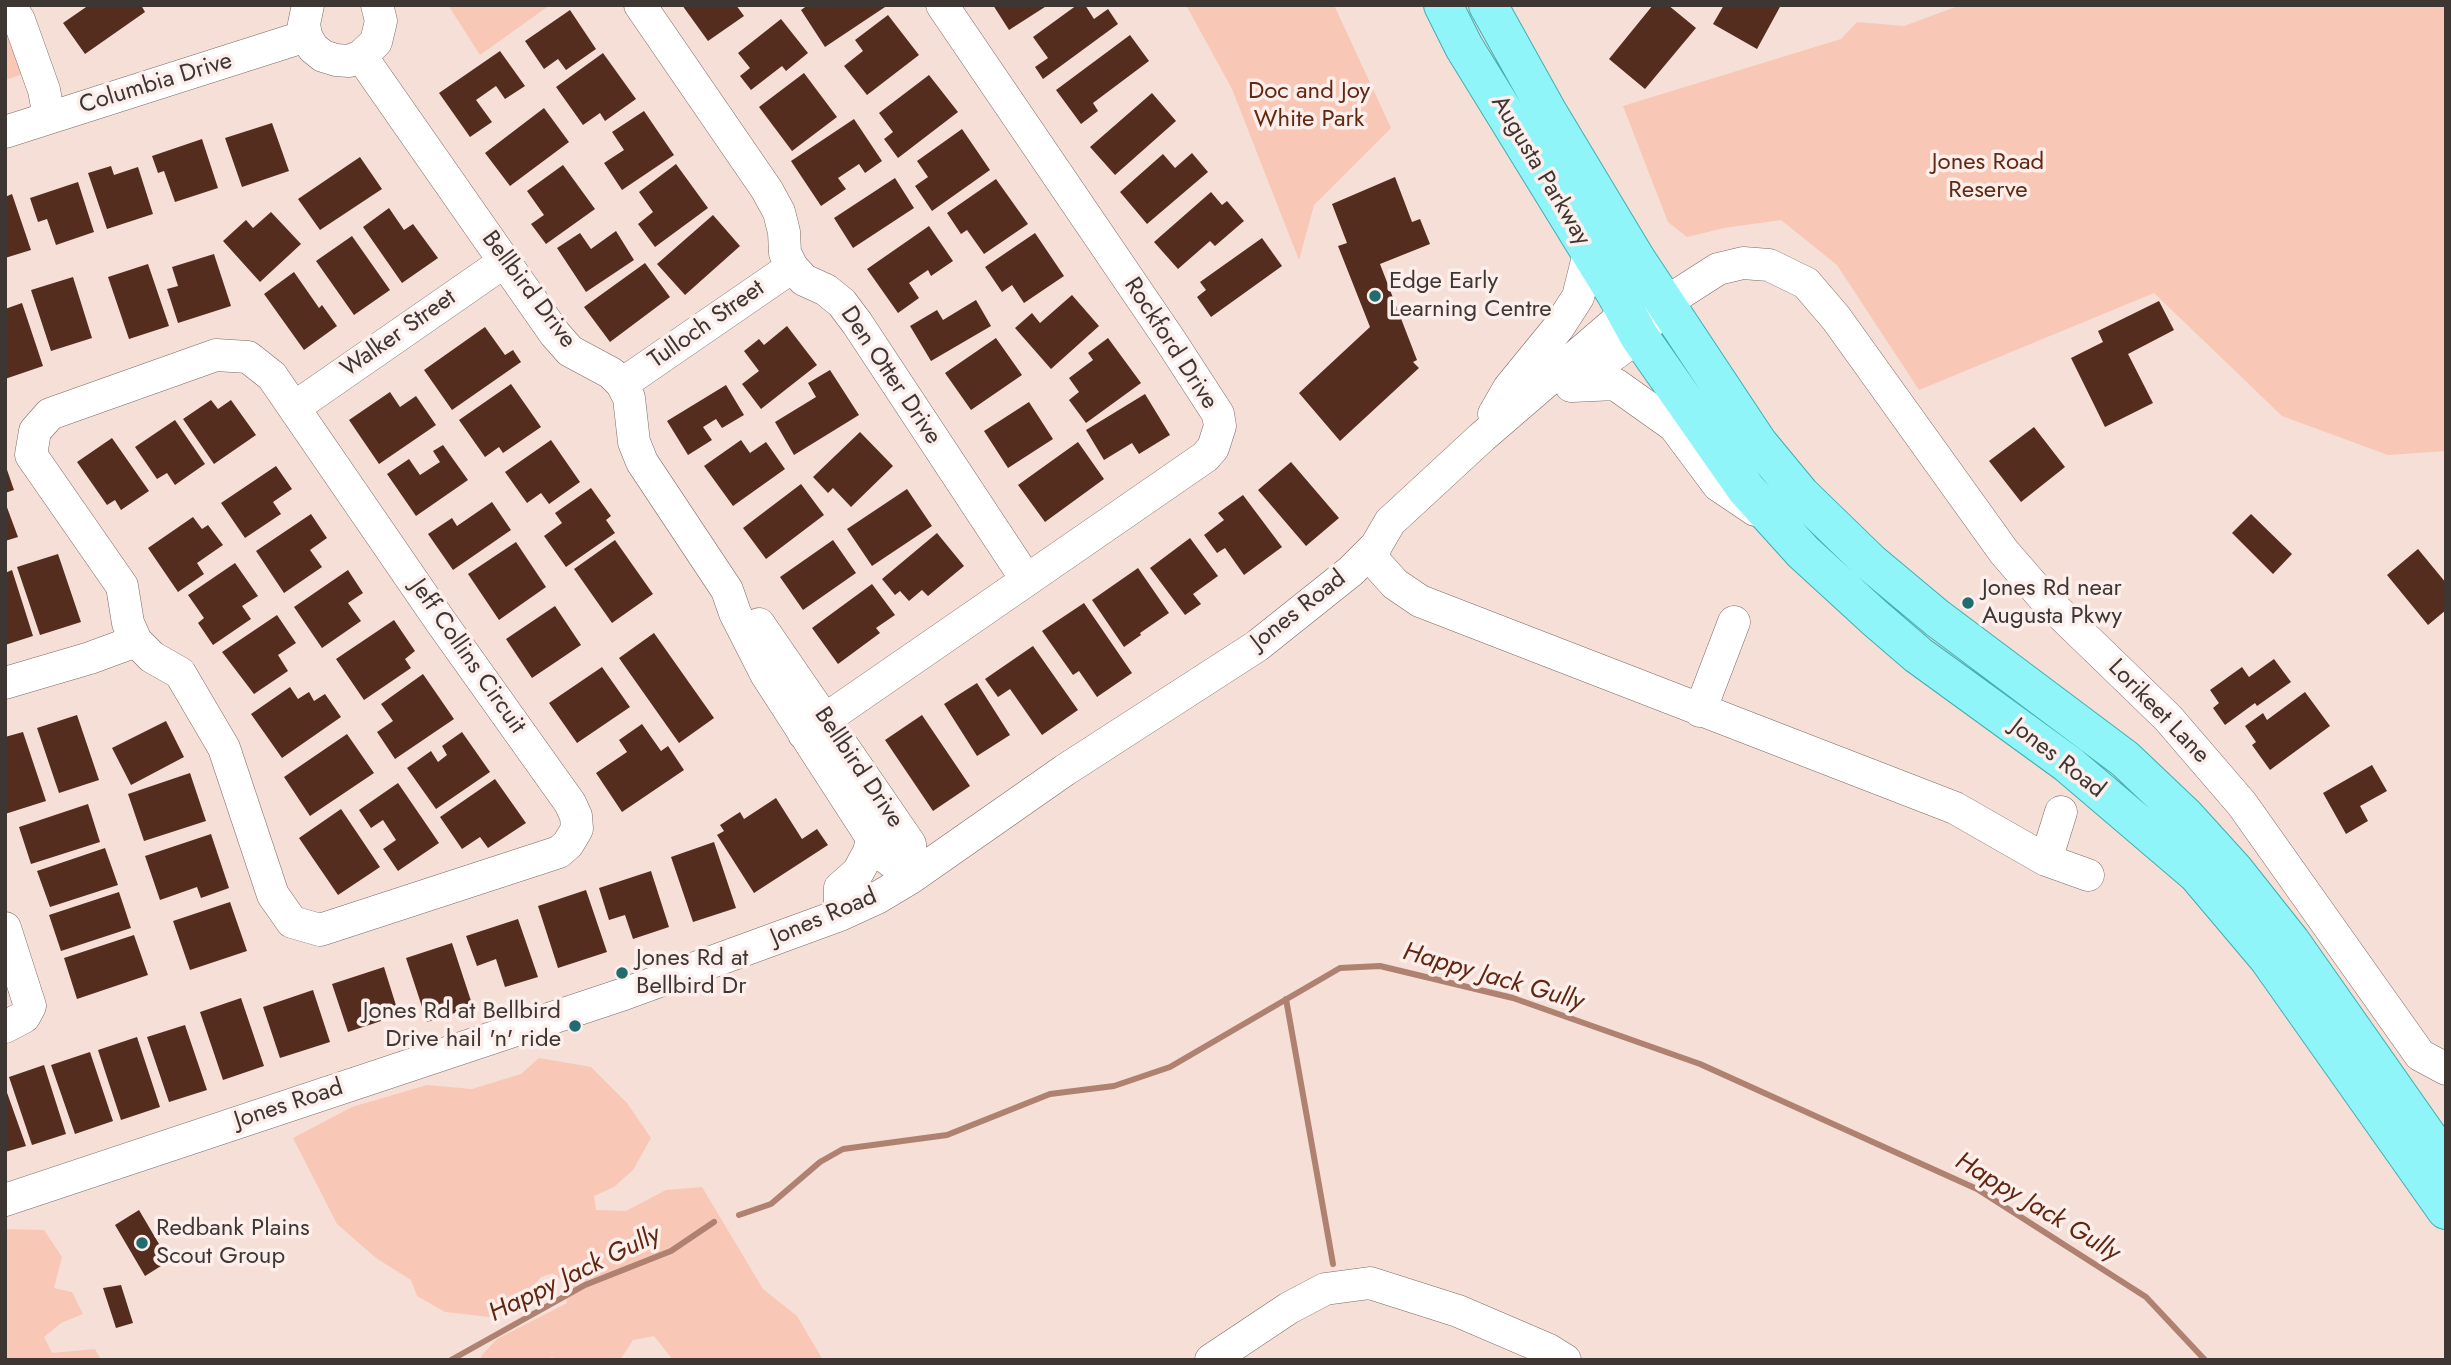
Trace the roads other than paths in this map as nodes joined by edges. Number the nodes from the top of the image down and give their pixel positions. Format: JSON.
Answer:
{"nodes":[{"id":1,"x":9,"y":5,"type":"edge"},
{"id":2,"x":308,"y":5,"type":"edge"},
{"id":3,"x":640,"y":5,"type":"edge"},
{"id":4,"x":942,"y":5,"type":"edge"},
{"id":5,"x":1443,"y":5,"type":"edge"},
{"id":6,"x":1488,"y":5,"type":"edge"},
{"id":7,"x":383,"y":11,"type":"edge"},
{"id":8,"x":306,"y":36,"type":"junction"},
{"id":9,"x":361,"y":56,"type":"junction"},
{"id":10,"x":49,"y":117,"type":"junction"},
{"id":11,"x":5,"y":132,"type":"edge"},
{"id":12,"x":1589,"y":253,"type":"junction"},
{"id":13,"x":504,"y":262,"type":"junction"},
{"id":14,"x":792,"y":267,"type":"junction"},
{"id":15,"x":1665,"y":303,"type":"junction"},
{"id":16,"x":1632,"y":325,"type":"junction"},
{"id":17,"x":622,"y":384,"type":"junction"},
{"id":18,"x":1572,"y":386,"type":"junction"},
{"id":19,"x":295,"y":407,"type":"junction"},
{"id":20,"x":1482,"y":437,"type":"junction"},
{"id":21,"x":1779,"y":527,"type":"junction"},
{"id":22,"x":1372,"y":550,"type":"junction"},
{"id":23,"x":1026,"y":579,"type":"junction"},
{"id":24,"x":1734,"y":622,"type":"dead end"},
{"id":25,"x":136,"y":641,"type":"junction"},
{"id":26,"x":5,"y":683,"type":"edge"},
{"id":27,"x":1700,"y":710,"type":"junction"},
{"id":28,"x":815,"y":727,"type":"junction"},
{"id":29,"x":2061,"y":812,"type":"dead end"},
{"id":30,"x":872,"y":838,"type":"junction"},
{"id":31,"x":2046,"y":860,"type":"junction"},
{"id":32,"x":2088,"y":875,"type":"dead end"},
{"id":33,"x":912,"y":877,"type":"junction"},
{"id":34,"x":840,"y":915,"type":"junction"},
{"id":35,"x":5,"y":928,"type":"edge"},
{"id":36,"x":5,"y":1027,"type":"edge"},
{"id":37,"x":2446,"y":1069,"type":"edge"},
{"id":38,"x":2446,"y":1163,"type":"edge"},
{"id":39,"x":5,"y":1200,"type":"edge"},
{"id":40,"x":2446,"y":1210,"type":"edge"},
{"id":41,"x":1211,"y":1360,"type":"edge"},
{"id":42,"x":1565,"y":1360,"type":"edge"}],
"edges":[{"from":1,"to":10,"type":"street"},
{"from":2,"to":8,"type":"street"},
{"from":3,"to":14,"type":"street"},
{"from":4,"to":23,"type":"street","name":"Rockford Drive"},
{"from":5,"to":12,"type":"main road","name":"Augusta Parkway"},
{"from":6,"to":15,"type":"main road","name":"Augusta Parkway"},
{"from":7,"to":9,"type":"street"},
{"from":8,"to":9,"type":"street"},
{"from":8,"to":10,"type":"street","name":"Columbia Drive"},
{"from":9,"to":13,"type":"street","name":"Bellbird Drive"},
{"from":10,"to":11,"type":"street","name":"Columbia Drive"},
{"from":12,"to":16,"type":"main road","name":"Augusta Parkway"},
{"from":12,"to":20,"type":"street"},
{"from":13,"to":17,"type":"street","name":"Bellbird Drive"},
{"from":13,"to":19,"type":"street","name":"Walker Street"},
{"from":14,"to":17,"type":"street","name":"Tulloch Street"},
{"from":14,"to":23,"type":"street","name":"Den Otter Drive"},
{"from":15,"to":16,"type":"street","name":"Jones Road"},
{"from":15,"to":37,"type":"street","name":"Lorikeet Lane"},
{"from":15,"to":38,"type":"main road","name":"Jones Road"},
{"from":16,"to":18,"type":"street","name":"Jones Road"},
{"from":16,"to":20,"type":"street","name":"Jones Road"},
{"from":16,"to":21,"type":"main road","name":"Jones Road"},
{"from":17,"to":28,"type":"street","name":"Bellbird Drive"},
{"from":18,"to":21,"type":"street"},
{"from":18,"to":22,"type":"street","name":"Jones Road"},
{"from":19,"to":25,"type":"street","name":"Jeff Collins Circuit"},
{"from":19,"to":25,"type":"street","name":"Jeff Collins Circuit"},
{"from":20,"to":22,"type":"street","name":"Jones Road"},
{"from":21,"to":40,"type":"main road","name":"Jones Road"},
{"from":22,"to":27,"type":"street","name":"Jones Road"},
{"from":22,"to":33,"type":"street","name":"Jones Road"},
{"from":23,"to":28,"type":"street","name":"Rockford Drive"},
{"from":24,"to":27,"type":"street"},
{"from":25,"to":26,"type":"street"},
{"from":27,"to":31,"type":"street","name":"Jones Road"},
{"from":28,"to":30,"type":"street","name":"Bellbird Drive"},
{"from":28,"to":33,"type":"street","name":"Bellbird Drive"},
{"from":29,"to":31,"type":"street"},
{"from":30,"to":33,"type":"street","name":"Bellbird Drive"},
{"from":30,"to":34,"type":"street","name":"Bellbird Drive"},
{"from":31,"to":32,"type":"street","name":"Jones Road"},
{"from":33,"to":34,"type":"street","name":"Jones Road"},
{"from":34,"to":39,"type":"street","name":"Jones Road"},
{"from":35,"to":36,"type":"street"},
{"from":41,"to":42,"type":"street"}]}
